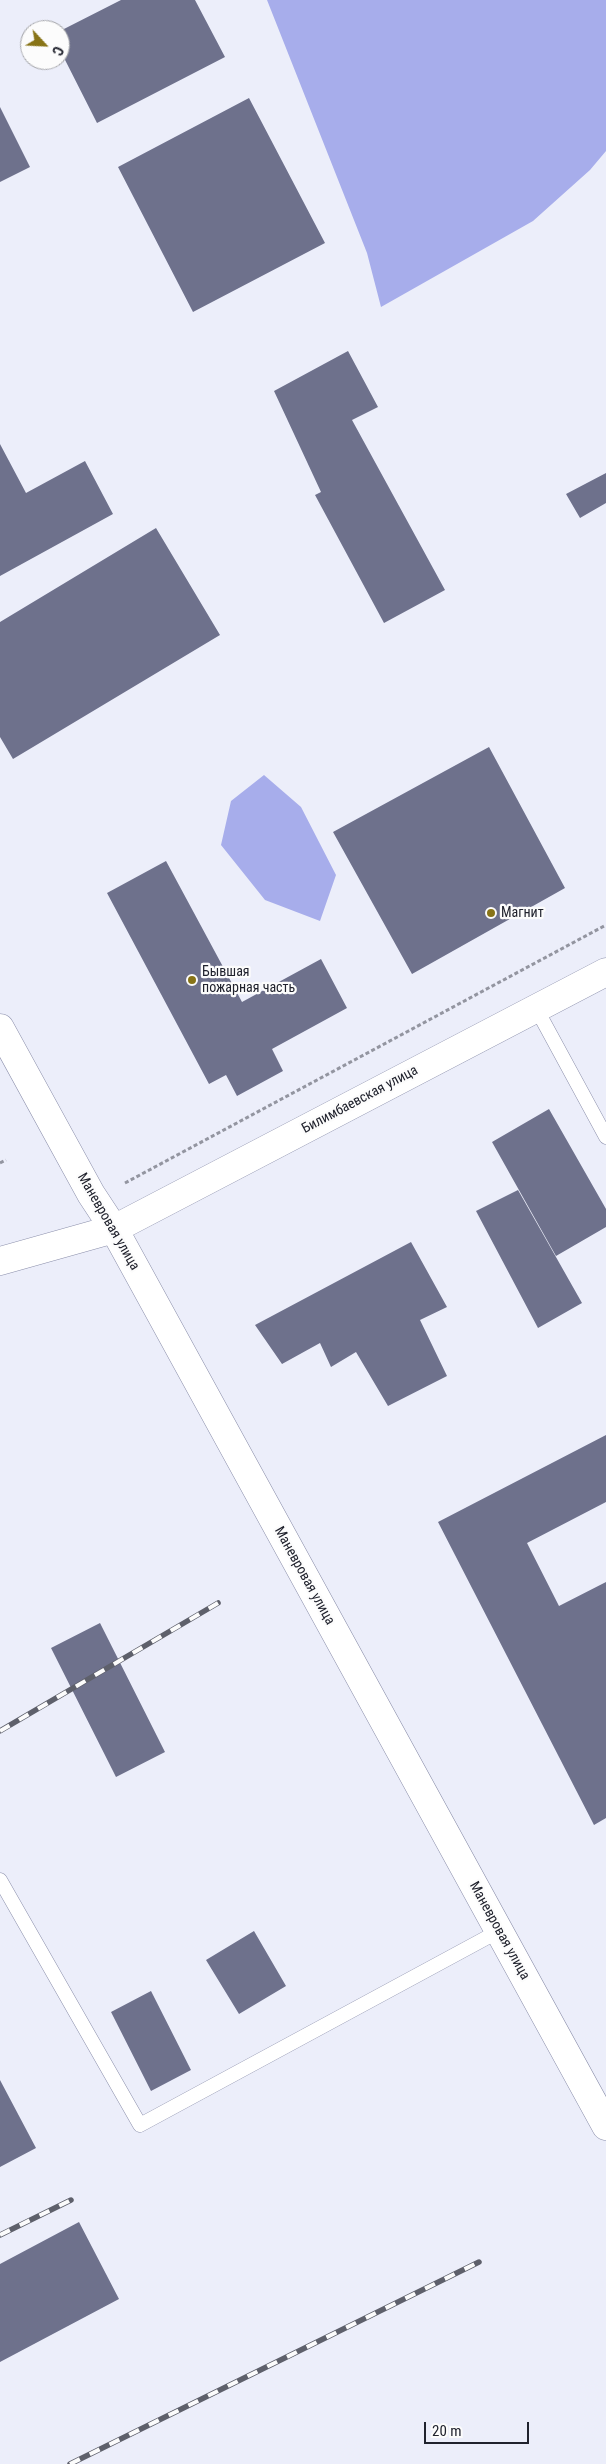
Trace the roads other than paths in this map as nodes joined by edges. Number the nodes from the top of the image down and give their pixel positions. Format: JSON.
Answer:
{"nodes":[{"id":1,"x":606,"y":972,"type":"edge"},
{"id":2,"x":536,"y":1008,"type":"junction"},
{"id":3,"x":0,"y":1028,"type":"edge"},
{"id":4,"x":606,"y":1137,"type":"edge"},
{"id":5,"x":114,"y":1229,"type":"junction"},
{"id":6,"x":0,"y":1261,"type":"edge"},
{"id":7,"x":0,"y":1880,"type":"edge"},
{"id":8,"x":499,"y":1931,"type":"junction"},
{"id":9,"x":606,"y":2126,"type":"edge"}],
"edges":[{"from":1,"to":2,"type":"main road","name":"Билимбаевская улица"},
{"from":2,"to":4,"type":"lane"},
{"from":2,"to":5,"type":"main road","name":"Билимбаевская улица"},
{"from":3,"to":5,"type":"main road","name":"Маневровая улица"},
{"from":5,"to":6,"type":"main road","name":"Билимбаевская улица"},
{"from":5,"to":8,"type":"main road","name":"Маневровая улица"},
{"from":7,"to":8,"type":"lane"},
{"from":8,"to":9,"type":"main road","name":"Маневровая улица"}]}
